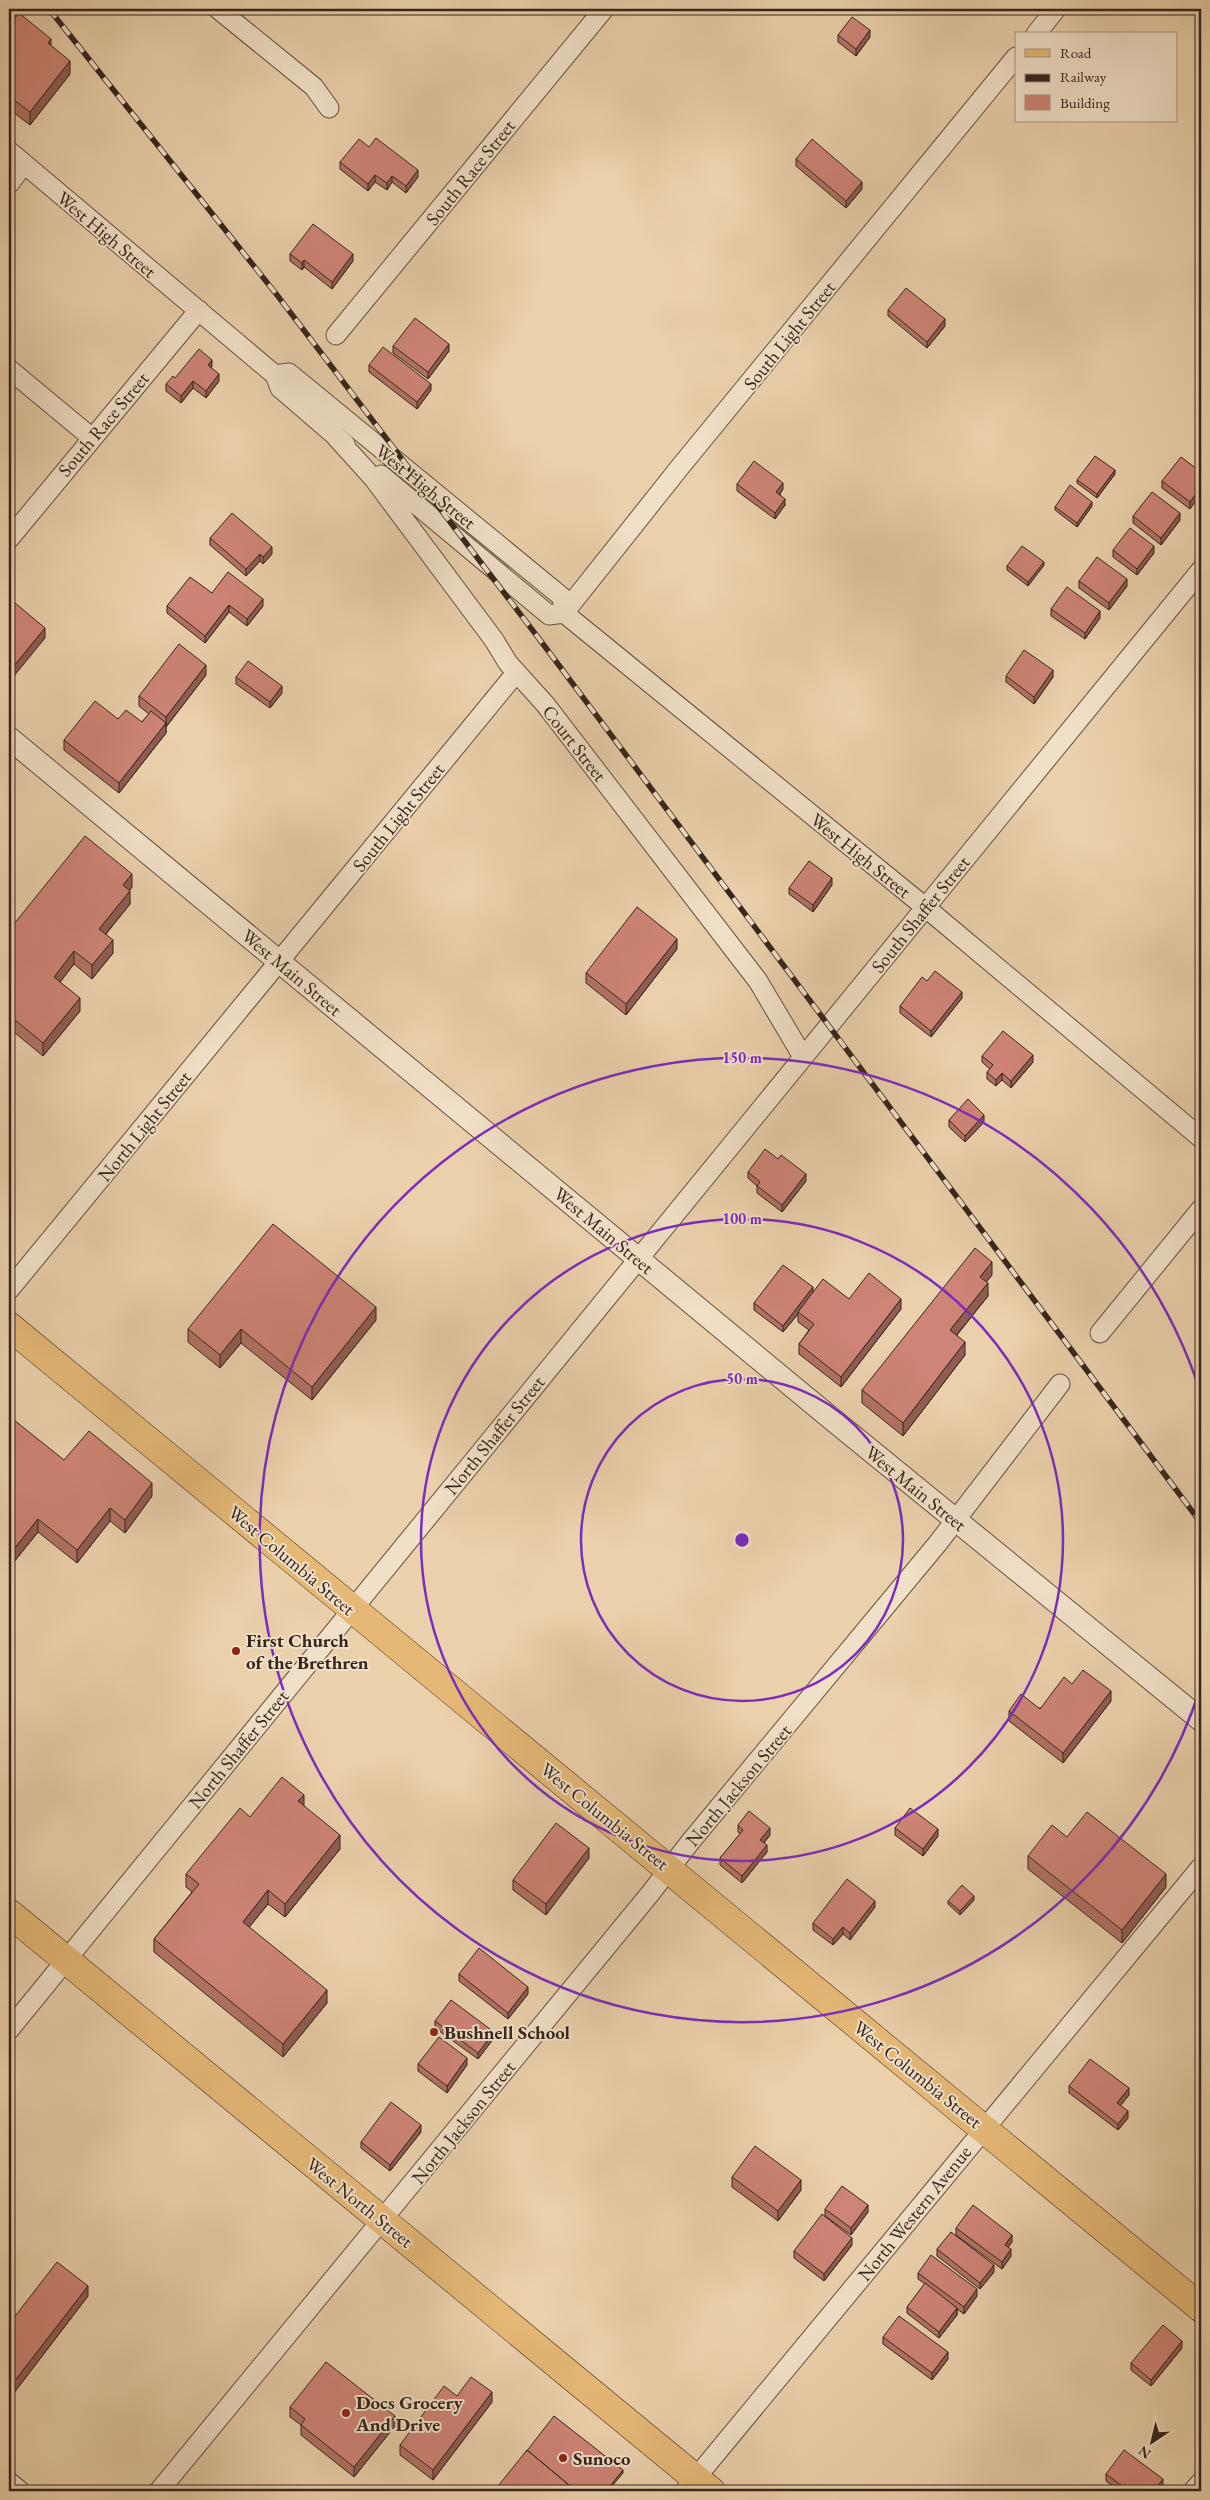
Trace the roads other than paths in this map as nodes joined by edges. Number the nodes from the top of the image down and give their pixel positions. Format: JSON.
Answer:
{"nodes":[{"id":1,"x":218,"y":9,"type":"edge"},
{"id":2,"x":604,"y":9,"type":"edge"},
{"id":3,"x":1056,"y":9,"type":"edge"},
{"id":4,"x":1038,"y":32,"type":"edge"},
{"id":5,"x":1015,"y":58,"type":"edge"},
{"id":6,"x":329,"y":108,"type":"dead end"},
{"id":7,"x":9,"y":151,"type":"edge"},
{"id":8,"x":24,"y":164,"type":"junction"},
{"id":9,"x":9,"y":184,"type":"edge"},
{"id":10,"x":199,"y":310,"type":"junction"},
{"id":11,"x":336,"y":335,"type":"dead end"},
{"id":12,"x":9,"y":369,"type":"edge"},
{"id":13,"x":274,"y":375,"type":"junction"},
{"id":14,"x":336,"y":437,"type":"junction"},
{"id":15,"x":92,"y":438,"type":"junction"},
{"id":16,"x":9,"y":539,"type":"edge"},
{"id":17,"x":1201,"y":570,"type":"edge"},
{"id":18,"x":564,"y":614,"type":"junction"},
{"id":19,"x":516,"y":673,"type":"junction"},
{"id":20,"x":9,"y":738,"type":"edge"},
{"id":21,"x":925,"y":907,"type":"junction"},
{"id":22,"x":279,"y":962,"type":"junction"},
{"id":23,"x":803,"y":1057,"type":"junction"},
{"id":24,"x":1201,"y":1138,"type":"edge"},
{"id":25,"x":1201,"y":1210,"type":"edge"},
{"id":26,"x":638,"y":1258,"type":"junction"},
{"id":27,"x":9,"y":1290,"type":"edge"},
{"id":28,"x":9,"y":1326,"type":"edge"},
{"id":29,"x":1100,"y":1333,"type":"dead end"},
{"id":30,"x":1060,"y":1384,"type":"dead end"},
{"id":31,"x":956,"y":1520,"type":"junction"},
{"id":32,"x":352,"y":1609,"type":"junction"},
{"id":33,"x":1201,"y":1720,"type":"edge"},
{"id":34,"x":1201,"y":1867,"type":"edge"},
{"id":35,"x":670,"y":1869,"type":"junction"},
{"id":36,"x":9,"y":1913,"type":"edge"},
{"id":37,"x":66,"y":1960,"type":"junction"},
{"id":38,"x":9,"y":2030,"type":"edge"},
{"id":39,"x":984,"y":2127,"type":"junction"},
{"id":40,"x":382,"y":2220,"type":"junction"},
{"id":41,"x":1201,"y":2308,"type":"edge"},
{"id":42,"x":9,"y":2482,"type":"edge"},
{"id":43,"x":1201,"y":2482,"type":"edge"},
{"id":44,"x":697,"y":2487,"type":"edge"},
{"id":45,"x":20,"y":2491,"type":"edge"},
{"id":46,"x":159,"y":2491,"type":"edge"},
{"id":47,"x":1193,"y":2491,"type":"edge"}],
"edges":[{"from":1,"to":6,"type":"street"},
{"from":2,"to":11,"type":"street","name":"South Race Street"},
{"from":3,"to":4,"type":"street"},
{"from":5,"to":18,"type":"street","name":"South Light Street"},
{"from":7,"to":8,"type":"street","name":"West High Street"},
{"from":8,"to":9,"type":"street"},
{"from":8,"to":10,"type":"street","name":"West High Street"},
{"from":10,"to":13,"type":"street","name":"West High Street"},
{"from":10,"to":15,"type":"street","name":"South Race Street"},
{"from":12,"to":15,"type":"street"},
{"from":13,"to":14,"type":"street","name":"West High Street"},
{"from":13,"to":18,"type":"street","name":"West High Street"},
{"from":14,"to":18,"type":"street","name":"West High Street"},
{"from":14,"to":19,"type":"street","name":"Court Street"},
{"from":15,"to":16,"type":"street","name":"South Race Street"},
{"from":17,"to":21,"type":"street","name":"South Shaffer Street"},
{"from":18,"to":21,"type":"street","name":"West High Street"},
{"from":19,"to":22,"type":"street","name":"South Light Street"},
{"from":19,"to":23,"type":"street","name":"Court Street"},
{"from":20,"to":22,"type":"street","name":"West Main Street"},
{"from":21,"to":23,"type":"street","name":"South Shaffer Street"},
{"from":21,"to":24,"type":"street","name":"West High Street"},
{"from":22,"to":26,"type":"street","name":"West Main Street"},
{"from":22,"to":27,"type":"street","name":"North Light Street"},
{"from":23,"to":26,"type":"street","name":"South Shaffer Street"},
{"from":25,"to":29,"type":"street"},
{"from":26,"to":31,"type":"street","name":"West Main Street"},
{"from":26,"to":32,"type":"street","name":"North Shaffer Street"},
{"from":28,"to":32,"type":"main road","name":"West Columbia Street"},
{"from":30,"to":31,"type":"street","name":"North Jackson Street"},
{"from":31,"to":33,"type":"street","name":"West Main Street"},
{"from":31,"to":35,"type":"street","name":"North Jackson Street"},
{"from":32,"to":35,"type":"main road","name":"West Columbia Street"},
{"from":32,"to":37,"type":"street","name":"North Shaffer Street"},
{"from":34,"to":39,"type":"street","name":"North Western Avenue"},
{"from":35,"to":39,"type":"main road","name":"West Columbia Street"},
{"from":35,"to":40,"type":"street","name":"North Jackson Street"},
{"from":36,"to":37,"type":"main road","name":"West North Street"},
{"from":37,"to":38,"type":"street","name":"North Shaffer Street"},
{"from":37,"to":40,"type":"main road","name":"West North Street"},
{"from":39,"to":41,"type":"main road","name":"West Columbia Street"},
{"from":39,"to":44,"type":"street","name":"North Western Avenue"},
{"from":40,"to":44,"type":"main road","name":"West North Street"},
{"from":40,"to":46,"type":"street","name":"North Jackson Street"},
{"from":42,"to":45,"type":"street"},
{"from":43,"to":47,"type":"street"}]}
